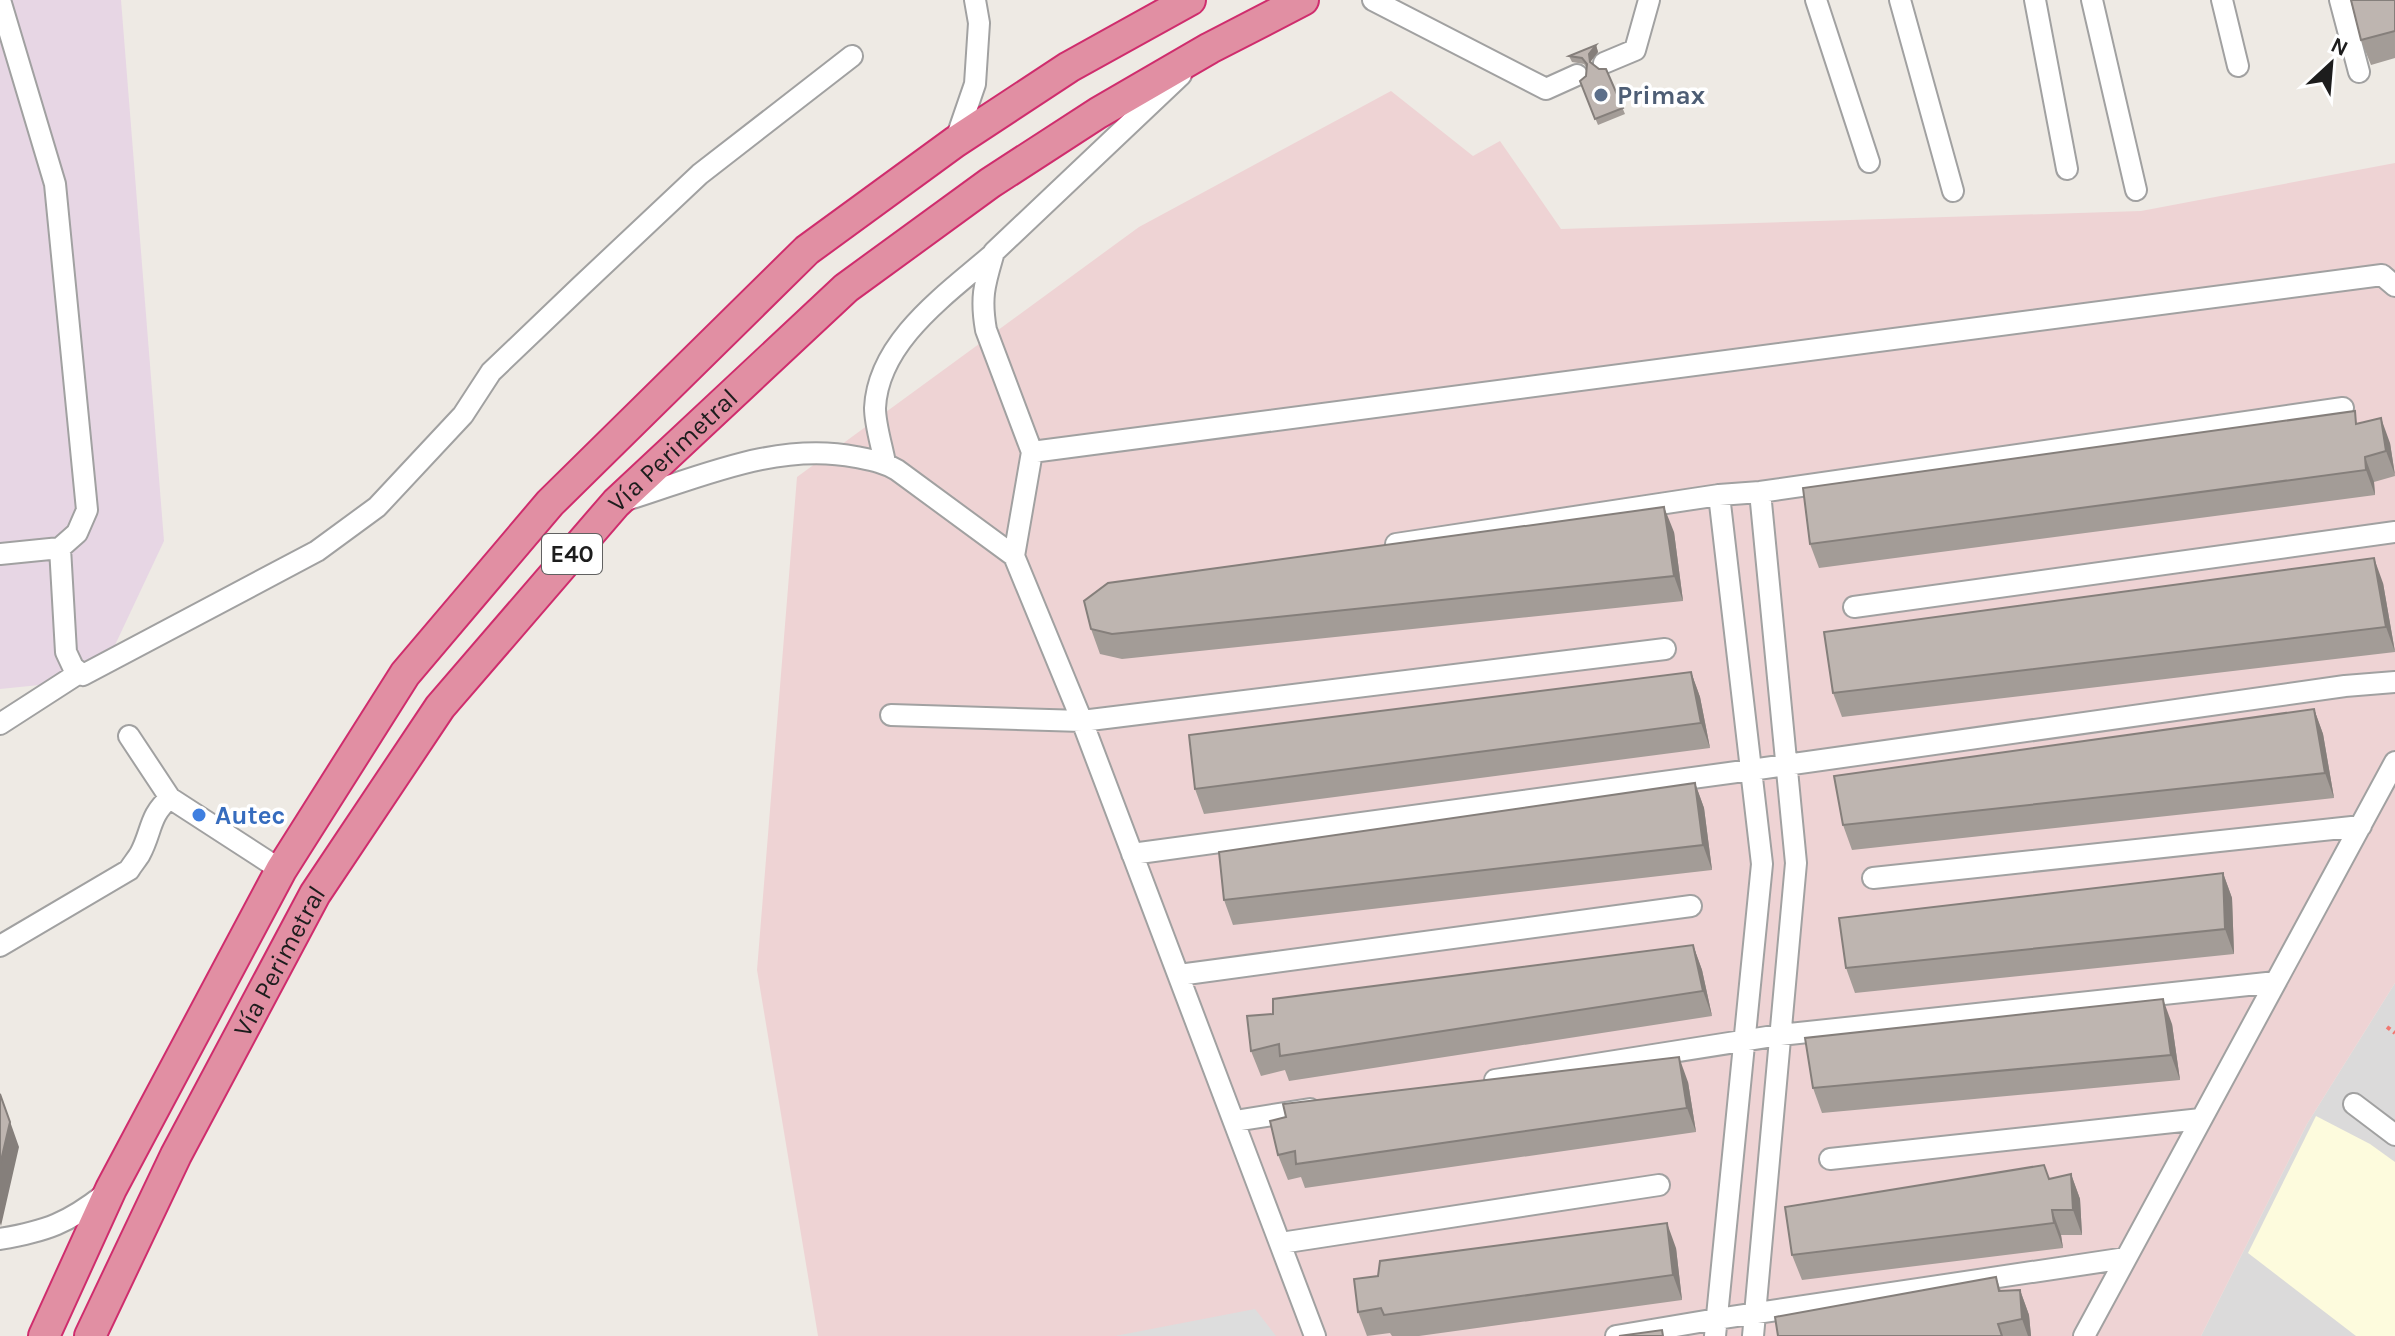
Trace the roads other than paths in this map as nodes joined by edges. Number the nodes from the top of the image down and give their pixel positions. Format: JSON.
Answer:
{"nodes":[{"id":1,"x":0,"y":0,"type":"edge"},
{"id":2,"x":975,"y":0,"type":"edge"},
{"id":3,"x":1190,"y":0,"type":"edge"},
{"id":4,"x":1303,"y":0,"type":"edge"},
{"id":5,"x":1373,"y":0,"type":"edge"},
{"id":6,"x":1649,"y":0,"type":"edge"},
{"id":7,"x":1816,"y":0,"type":"edge"},
{"id":8,"x":1900,"y":0,"type":"edge"},
{"id":9,"x":2035,"y":0,"type":"edge"},
{"id":10,"x":2092,"y":0,"type":"edge"},
{"id":11,"x":2222,"y":0,"type":"edge"},
{"id":12,"x":2340,"y":0,"type":"edge"},
{"id":13,"x":1210,"y":48,"type":"junction"},
{"id":14,"x":852,"y":56,"type":"dead end"},
{"id":15,"x":1604,"y":63,"type":"dead end"},
{"id":16,"x":2238,"y":66,"type":"dead end"},
{"id":17,"x":2359,"y":72,"type":"dead end"},
{"id":18,"x":1577,"y":75,"type":"dead end"},
{"id":19,"x":955,"y":142,"type":"junction"},
{"id":20,"x":1869,"y":162,"type":"dead end"},
{"id":21,"x":2067,"y":169,"type":"dead end"},
{"id":22,"x":2136,"y":190,"type":"dead end"},
{"id":23,"x":1953,"y":191,"type":"dead end"},
{"id":24,"x":994,"y":252,"type":"junction"},
{"id":25,"x":2395,"y":286,"type":"edge"},
{"id":26,"x":2343,"y":408,"type":"dead end"},
{"id":27,"x":1032,"y":452,"type":"junction"},
{"id":28,"x":885,"y":463,"type":"junction"},
{"id":29,"x":1760,"y":492,"type":"junction"},
{"id":30,"x":1719,"y":495,"type":"junction"},
{"id":31,"x":616,"y":503,"type":"junction"},
{"id":32,"x":2395,"y":532,"type":"edge"},
{"id":33,"x":1379,"y":547,"type":"edge"},
{"id":34,"x":60,"y":548,"type":"junction"},
{"id":35,"x":0,"y":554,"type":"edge"},
{"id":36,"x":1014,"y":556,"type":"junction"},
{"id":37,"x":1854,"y":607,"type":"dead end"},
{"id":38,"x":1665,"y":649,"type":"dead end"},
{"id":39,"x":79,"y":673,"type":"junction"},
{"id":40,"x":2395,"y":682,"type":"edge"},
{"id":41,"x":891,"y":715,"type":"dead end"},
{"id":42,"x":1082,"y":721,"type":"junction"},
{"id":43,"x":0,"y":724,"type":"edge"},
{"id":44,"x":129,"y":736,"type":"dead end"},
{"id":45,"x":2395,"y":762,"type":"edge"},
{"id":46,"x":1786,"y":765,"type":"junction"},
{"id":47,"x":1751,"y":770,"type":"junction"},
{"id":48,"x":170,"y":798,"type":"junction"},
{"id":49,"x":2361,"y":826,"type":"junction"},
{"id":50,"x":1132,"y":854,"type":"junction"},
{"id":51,"x":281,"y":870,"type":"junction"},
{"id":52,"x":1873,"y":878,"type":"dead end"},
{"id":53,"x":1691,"y":906,"type":"dead end"},
{"id":54,"x":0,"y":946,"type":"edge"},
{"id":55,"x":1179,"y":975,"type":"junction"},
{"id":56,"x":2276,"y":982,"type":"junction"},
{"id":57,"x":1780,"y":1035,"type":"junction"},
{"id":58,"x":1745,"y":1040,"type":"junction"},
{"id":59,"x":1482,"y":1082,"type":"edge"},
{"id":60,"x":2354,"y":1104,"type":"dead end"},
{"id":61,"x":1327,"y":1107,"type":"edge"},
{"id":62,"x":2201,"y":1119,"type":"junction"},
{"id":63,"x":1235,"y":1121,"type":"junction"},
{"id":64,"x":2395,"y":1135,"type":"edge"},
{"id":65,"x":1830,"y":1159,"type":"dead end"},
{"id":66,"x":1659,"y":1185,"type":"dead end"},
{"id":67,"x":111,"y":1189,"type":"junction"},
{"id":68,"x":0,"y":1239,"type":"edge"},
{"id":69,"x":1281,"y":1243,"type":"junction"},
{"id":70,"x":2126,"y":1258,"type":"junction"},
{"id":71,"x":1755,"y":1314,"type":"junction"},
{"id":72,"x":1716,"y":1327,"type":"edge"},
{"id":73,"x":44,"y":1336,"type":"edge"},
{"id":74,"x":90,"y":1336,"type":"edge"},
{"id":75,"x":1315,"y":1336,"type":"edge"},
{"id":76,"x":1616,"y":1336,"type":"edge"},
{"id":77,"x":1753,"y":1336,"type":"edge"},
{"id":78,"x":2084,"y":1336,"type":"edge"}],
"edges":[{"from":1,"to":34,"type":"street"},
{"from":2,"to":19,"type":"street"},
{"from":3,"to":19,"type":"highway","name":"Vía Perimetral","number":"E40"},
{"from":4,"to":13,"type":"highway","name":"Vía Perimetral","number":"E40"},
{"from":5,"to":18,"type":"street"},
{"from":6,"to":15,"type":"street"},
{"from":7,"to":20,"type":"street"},
{"from":8,"to":23,"type":"street"},
{"from":9,"to":21,"type":"street"},
{"from":10,"to":22,"type":"street"},
{"from":11,"to":16,"type":"street"},
{"from":12,"to":17,"type":"street"},
{"from":13,"to":24,"type":"street"},
{"from":13,"to":31,"type":"highway","name":"Vía Perimetral","number":"E40"},
{"from":14,"to":39,"type":"street"},
{"from":19,"to":51,"type":"highway","name":"Vía Perimetral","number":"E40"},
{"from":24,"to":27,"type":"street"},
{"from":24,"to":28,"type":"street"},
{"from":25,"to":27,"type":"street"},
{"from":26,"to":29,"type":"street"},
{"from":27,"to":36,"type":"street"},
{"from":28,"to":31,"type":"street"},
{"from":28,"to":36,"type":"street"},
{"from":29,"to":30,"type":"street"},
{"from":29,"to":46,"type":"street"},
{"from":30,"to":33,"type":"street"},
{"from":30,"to":47,"type":"street"},
{"from":31,"to":74,"type":"highway","name":"Vía Perimetral","number":"E40"},
{"from":32,"to":37,"type":"street"},
{"from":34,"to":35,"type":"street"},
{"from":34,"to":39,"type":"street"},
{"from":36,"to":42,"type":"street"},
{"from":38,"to":42,"type":"street"},
{"from":39,"to":43,"type":"street"},
{"from":40,"to":46,"type":"street"},
{"from":41,"to":42,"type":"street"},
{"from":42,"to":50,"type":"street"},
{"from":44,"to":48,"type":"street"},
{"from":45,"to":49,"type":"street"},
{"from":46,"to":47,"type":"street"},
{"from":46,"to":57,"type":"street"},
{"from":47,"to":50,"type":"street"},
{"from":47,"to":58,"type":"street"},
{"from":48,"to":51,"type":"street"},
{"from":48,"to":54,"type":"street"},
{"from":49,"to":52,"type":"street"},
{"from":49,"to":56,"type":"street"},
{"from":50,"to":55,"type":"street"},
{"from":51,"to":67,"type":"highway","name":"Vía Perimetral","number":"E40"},
{"from":53,"to":55,"type":"street"},
{"from":55,"to":63,"type":"street"},
{"from":56,"to":57,"type":"street"},
{"from":56,"to":62,"type":"street"},
{"from":57,"to":58,"type":"street"},
{"from":57,"to":71,"type":"street"},
{"from":58,"to":59,"type":"street"},
{"from":58,"to":72,"type":"street"},
{"from":60,"to":64,"type":"street"},
{"from":61,"to":63,"type":"street"},
{"from":62,"to":65,"type":"street"},
{"from":62,"to":70,"type":"street"},
{"from":63,"to":69,"type":"street"},
{"from":66,"to":69,"type":"street"},
{"from":67,"to":68,"type":"street"},
{"from":67,"to":73,"type":"highway","name":"Vía Perimetral","number":"E40"},
{"from":69,"to":75,"type":"street"},
{"from":70,"to":71,"type":"street"},
{"from":70,"to":78,"type":"street"},
{"from":71,"to":72,"type":"street"},
{"from":71,"to":77,"type":"street"},
{"from":72,"to":76,"type":"street"}]}
